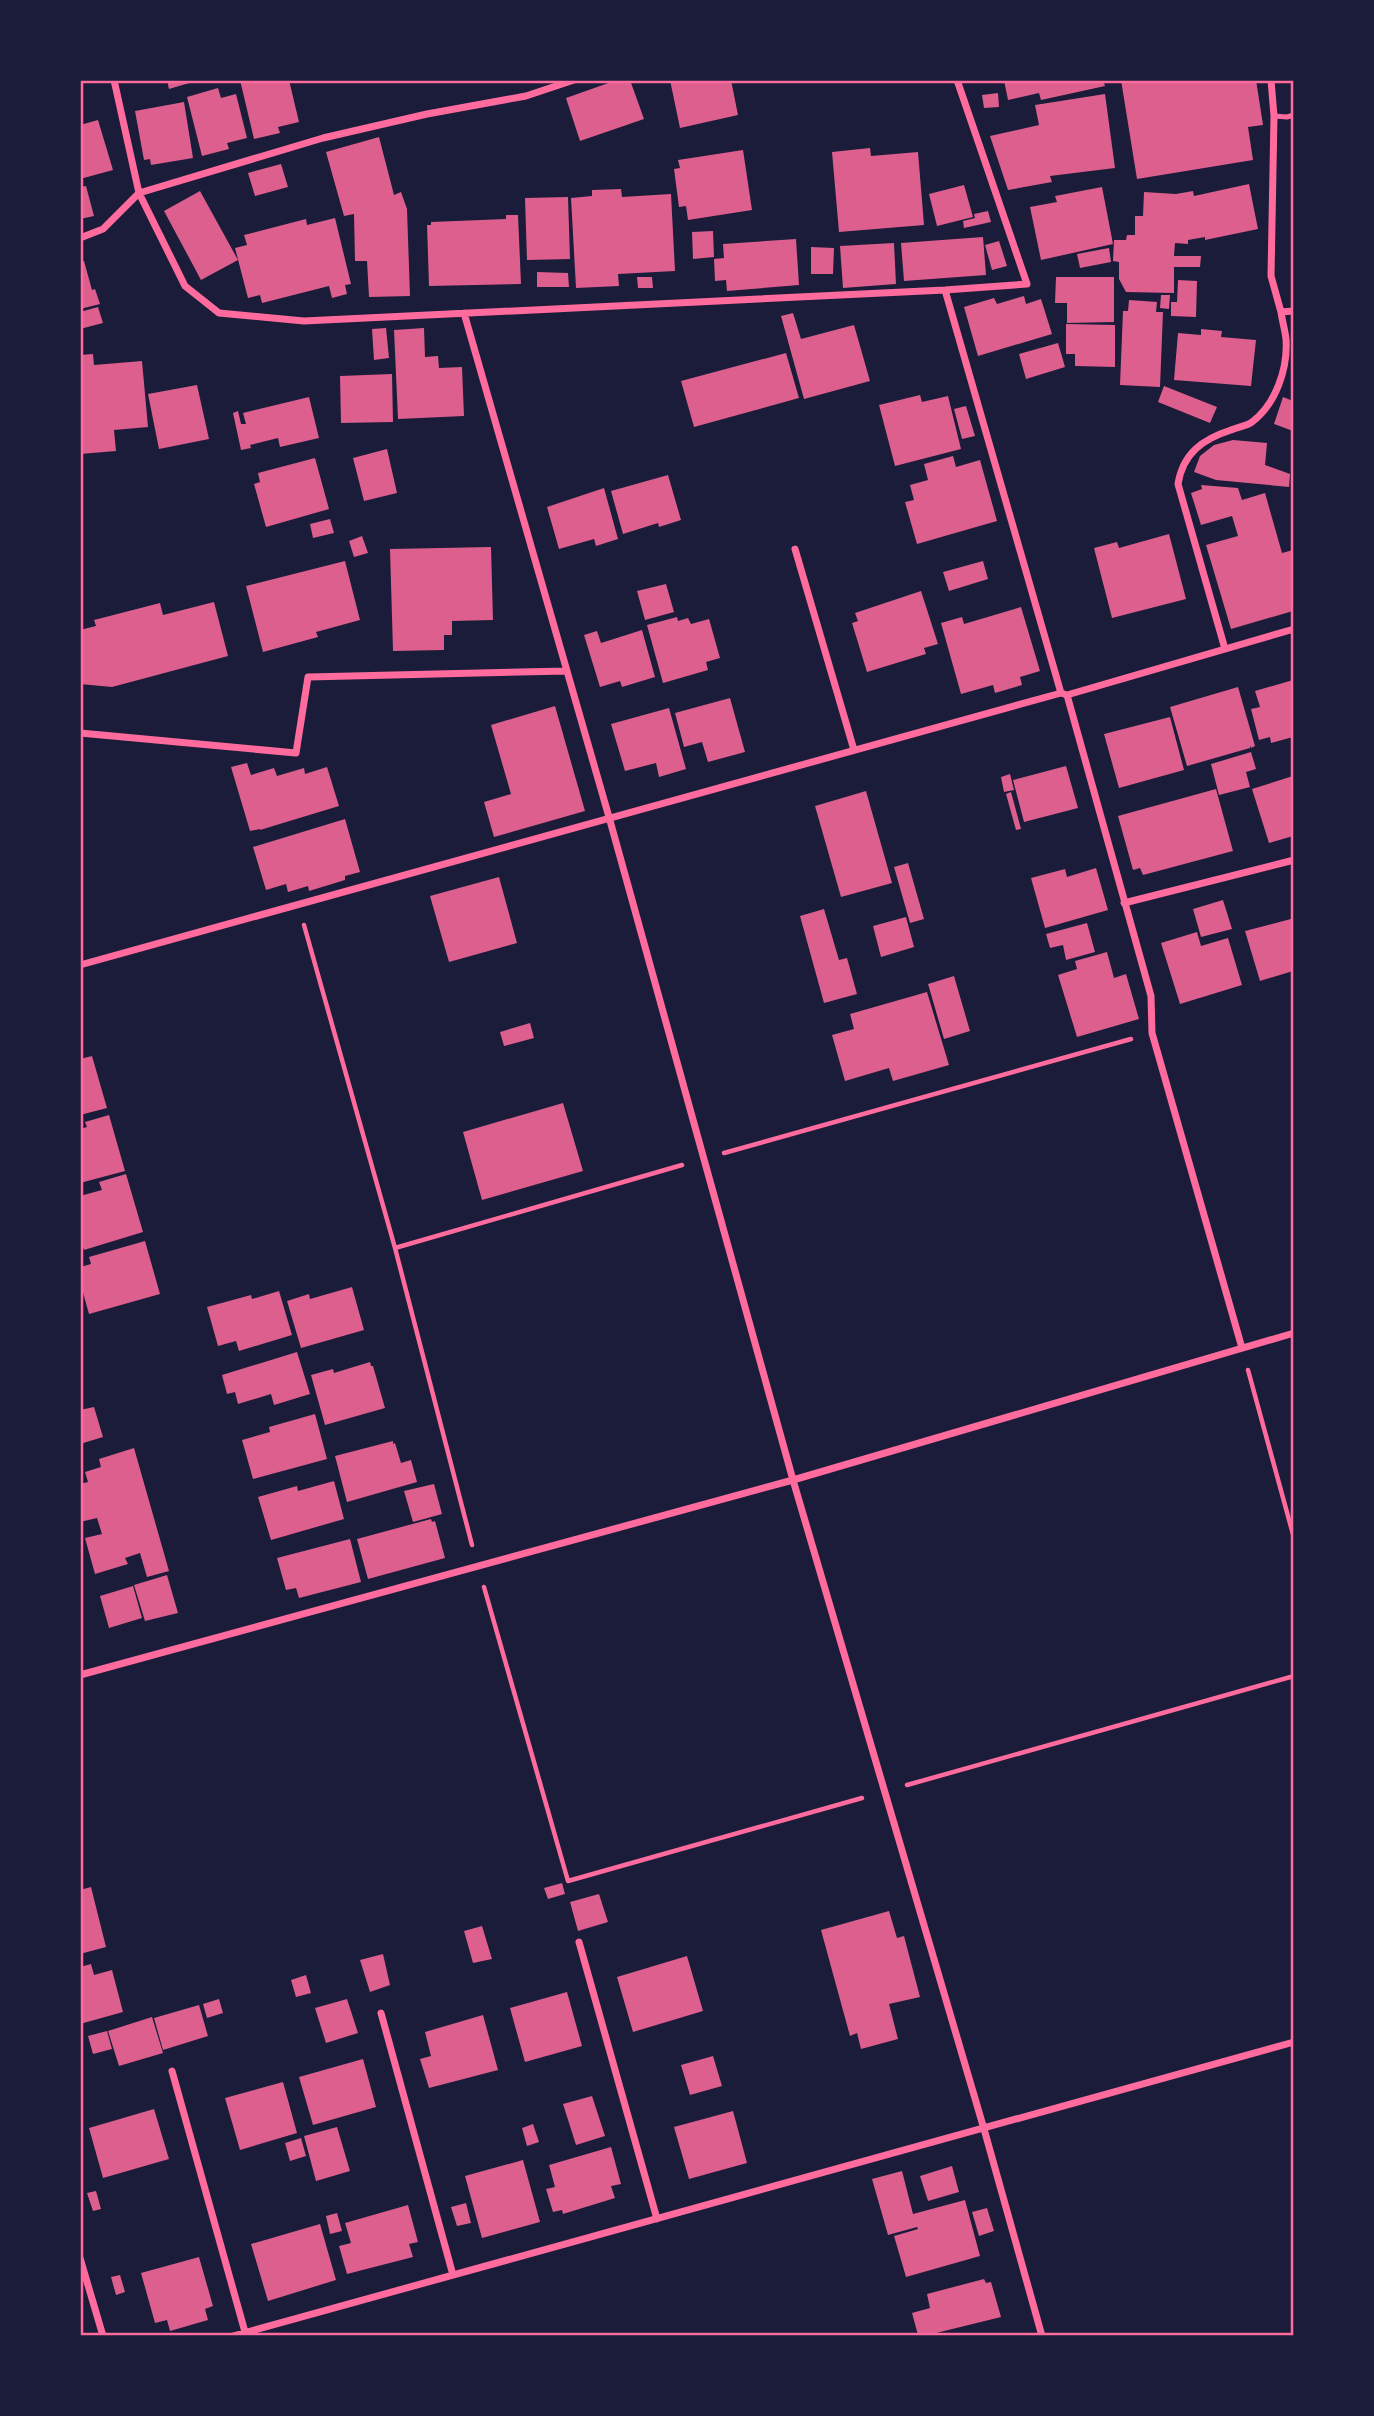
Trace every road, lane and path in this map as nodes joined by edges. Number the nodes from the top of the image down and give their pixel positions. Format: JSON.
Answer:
{"nodes":[{"id":1,"x":114,"y":80,"type":"edge"},
{"id":2,"x":574,"y":80,"type":"edge"},
{"id":3,"x":957,"y":80,"type":"edge"},
{"id":4,"x":1271,"y":80,"type":"edge"},
{"id":5,"x":1293,"y":115,"type":"edge"},
{"id":6,"x":1274,"y":116,"type":"junction"},
{"id":7,"x":139,"y":193,"type":"junction"},
{"id":8,"x":80,"y":238,"type":"edge"},
{"id":9,"x":945,"y":290,"type":"junction"},
{"id":10,"x":1293,"y":311,"type":"edge"},
{"id":11,"x":1281,"y":312,"type":"junction"},
{"id":12,"x":464,"y":313,"type":"junction"},
{"id":13,"x":795,"y":549,"type":"dead end"},
{"id":14,"x":1293,"y":629,"type":"edge"},
{"id":15,"x":1225,"y":649,"type":"junction"},
{"id":16,"x":568,"y":671,"type":"junction"},
{"id":17,"x":1064,"y":694,"type":"junction"},
{"id":18,"x":80,"y":733,"type":"edge"},
{"id":19,"x":854,"y":750,"type":"junction"},
{"id":20,"x":609,"y":817,"type":"junction"},
{"id":21,"x":1293,"y":860,"type":"edge"},
{"id":22,"x":1124,"y":903,"type":"junction"},
{"id":23,"x":298,"y":904,"type":"junction"},
{"id":24,"x":81,"y":963,"type":"edge"},
{"id":25,"x":1152,"y":1033,"type":"junction"},
{"id":26,"x":704,"y":1158,"type":"junction"},
{"id":27,"x":395,"y":1248,"type":"junction"},
{"id":28,"x":1293,"y":1333,"type":"edge"},
{"id":29,"x":1242,"y":1348,"type":"junction"},
{"id":30,"x":793,"y":1480,"type":"junction"},
{"id":31,"x":1293,"y":1538,"type":"edge"},
{"id":32,"x":478,"y":1566,"type":"junction"},
{"id":33,"x":80,"y":1675,"type":"edge"},
{"id":34,"x":1293,"y":1676,"type":"edge"},
{"id":35,"x":885,"y":1791,"type":"junction"},
{"id":36,"x":579,"y":1942,"type":"dead end"},
{"id":37,"x":381,"y":2013,"type":"dead end"},
{"id":38,"x":1293,"y":2042,"type":"edge"},
{"id":39,"x":172,"y":2071,"type":"dead end"},
{"id":40,"x":984,"y":2129,"type":"junction"},
{"id":41,"x":657,"y":2219,"type":"junction"},
{"id":42,"x":80,"y":2258,"type":"edge"},
{"id":43,"x":453,"y":2275,"type":"junction"},
{"id":44,"x":246,"y":2332,"type":"junction"},
{"id":45,"x":103,"y":2336,"type":"edge"},
{"id":46,"x":233,"y":2336,"type":"edge"},
{"id":47,"x":1042,"y":2336,"type":"edge"}],
"edges":[{"from":1,"to":7,"type":"street"},
{"from":2,"to":7,"type":"street"},
{"from":3,"to":9,"type":"street"},
{"from":4,"to":6,"type":"street"},
{"from":5,"to":6,"type":"lane"},
{"from":6,"to":11,"type":"street"},
{"from":7,"to":8,"type":"street"},
{"from":7,"to":12,"type":"street"},
{"from":9,"to":12,"type":"street"},
{"from":9,"to":17,"type":"street"},
{"from":10,"to":11,"type":"street"},
{"from":11,"to":15,"type":"street"},
{"from":12,"to":16,"type":"street"},
{"from":13,"to":19,"type":"street"},
{"from":14,"to":15,"type":"street"},
{"from":15,"to":17,"type":"street"},
{"from":16,"to":18,"type":"street"},
{"from":16,"to":20,"type":"street"},
{"from":17,"to":19,"type":"street"},
{"from":17,"to":22,"type":"street"},
{"from":19,"to":20,"type":"street"},
{"from":20,"to":23,"type":"street"},
{"from":20,"to":26,"type":"street"},
{"from":21,"to":22,"type":"street"},
{"from":22,"to":25,"type":"street"},
{"from":23,"to":24,"type":"street"},
{"from":23,"to":27,"type":"path"},
{"from":25,"to":26,"type":"path"},
{"from":25,"to":29,"type":"street"},
{"from":26,"to":27,"type":"path"},
{"from":26,"to":30,"type":"street"},
{"from":27,"to":32,"type":"path"},
{"from":28,"to":29,"type":"street"},
{"from":29,"to":30,"type":"street"},
{"from":29,"to":31,"type":"path"},
{"from":30,"to":32,"type":"street"},
{"from":30,"to":35,"type":"street"},
{"from":32,"to":33,"type":"street"},
{"from":32,"to":35,"type":"path"},
{"from":34,"to":35,"type":"path"},
{"from":35,"to":40,"type":"street"},
{"from":36,"to":41,"type":"street"},
{"from":37,"to":43,"type":"street"},
{"from":38,"to":40,"type":"street"},
{"from":39,"to":44,"type":"street"},
{"from":40,"to":41,"type":"street"},
{"from":40,"to":47,"type":"street"},
{"from":41,"to":43,"type":"street"},
{"from":42,"to":45,"type":"street"},
{"from":43,"to":44,"type":"street"},
{"from":44,"to":46,"type":"street"}]}
